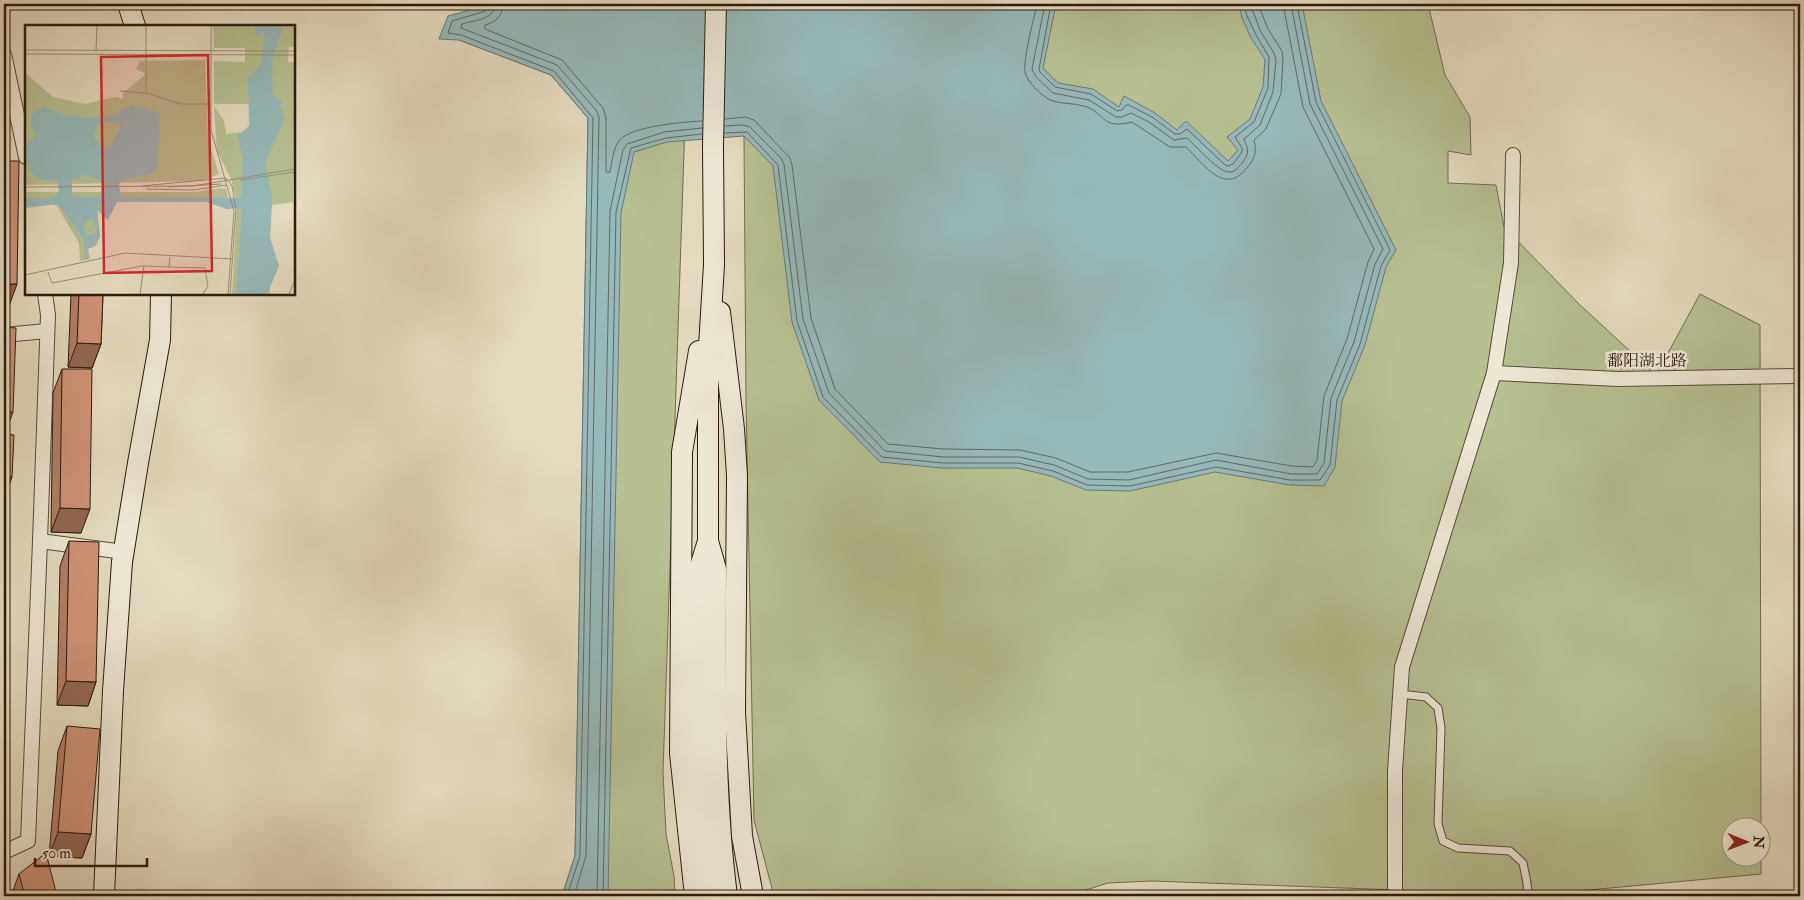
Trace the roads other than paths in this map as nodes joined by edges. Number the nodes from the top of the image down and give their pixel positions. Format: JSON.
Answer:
{"nodes":[{"id":1,"x":128,"y":4,"type":"edge"},
{"id":2,"x":716,"y":4,"type":"edge"},
{"id":3,"x":135,"y":25,"type":"edge"},
{"id":4,"x":4,"y":54,"type":"edge"},
{"id":5,"x":25,"y":152,"type":"edge"},
{"id":6,"x":1513,"y":155,"type":"dead end"},
{"id":7,"x":714,"y":265,"type":"junction"},
{"id":8,"x":45,"y":295,"type":"edge"},
{"id":9,"x":161,"y":295,"type":"edge"},
{"id":10,"x":47,"y":330,"type":"junction"},
{"id":11,"x":4,"y":335,"type":"edge"},
{"id":12,"x":1494,"y":373,"type":"junction"},
{"id":13,"x":1800,"y":376,"type":"edge"},
{"id":14,"x":40,"y":541,"type":"junction"},
{"id":15,"x":124,"y":552,"type":"junction"},
{"id":16,"x":1400,"y":694,"type":"junction"},
{"id":17,"x":707,"y":756,"type":"junction"},
{"id":18,"x":4,"y":852,"type":"edge"},
{"id":19,"x":104,"y":896,"type":"edge"},
{"id":20,"x":695,"y":896,"type":"edge"},
{"id":21,"x":711,"y":896,"type":"edge"},
{"id":22,"x":726,"y":896,"type":"edge"},
{"id":23,"x":753,"y":896,"type":"edge"},
{"id":24,"x":1395,"y":896,"type":"edge"},
{"id":25,"x":1528,"y":896,"type":"edge"}],
"edges":[{"from":1,"to":3,"type":"street"},
{"from":2,"to":7,"type":"street"},
{"from":4,"to":5,"type":"street"},
{"from":6,"to":12,"type":"street"},
{"from":7,"to":17,"type":"street"},
{"from":7,"to":20,"type":"street"},
{"from":7,"to":23,"type":"street"},
{"from":8,"to":10,"type":"street"},
{"from":9,"to":15,"type":"street"},
{"from":10,"to":11,"type":"street"},
{"from":10,"to":14,"type":"street"},
{"from":12,"to":13,"type":"street","name":"鄱阳湖北路"},
{"from":12,"to":16,"type":"street"},
{"from":14,"to":15,"type":"street"},
{"from":14,"to":18,"type":"street"},
{"from":15,"to":19,"type":"street"},
{"from":16,"to":24,"type":"street"},
{"from":16,"to":25,"type":"lane"},
{"from":17,"to":21,"type":"street"},
{"from":17,"to":22,"type":"street"}]}
